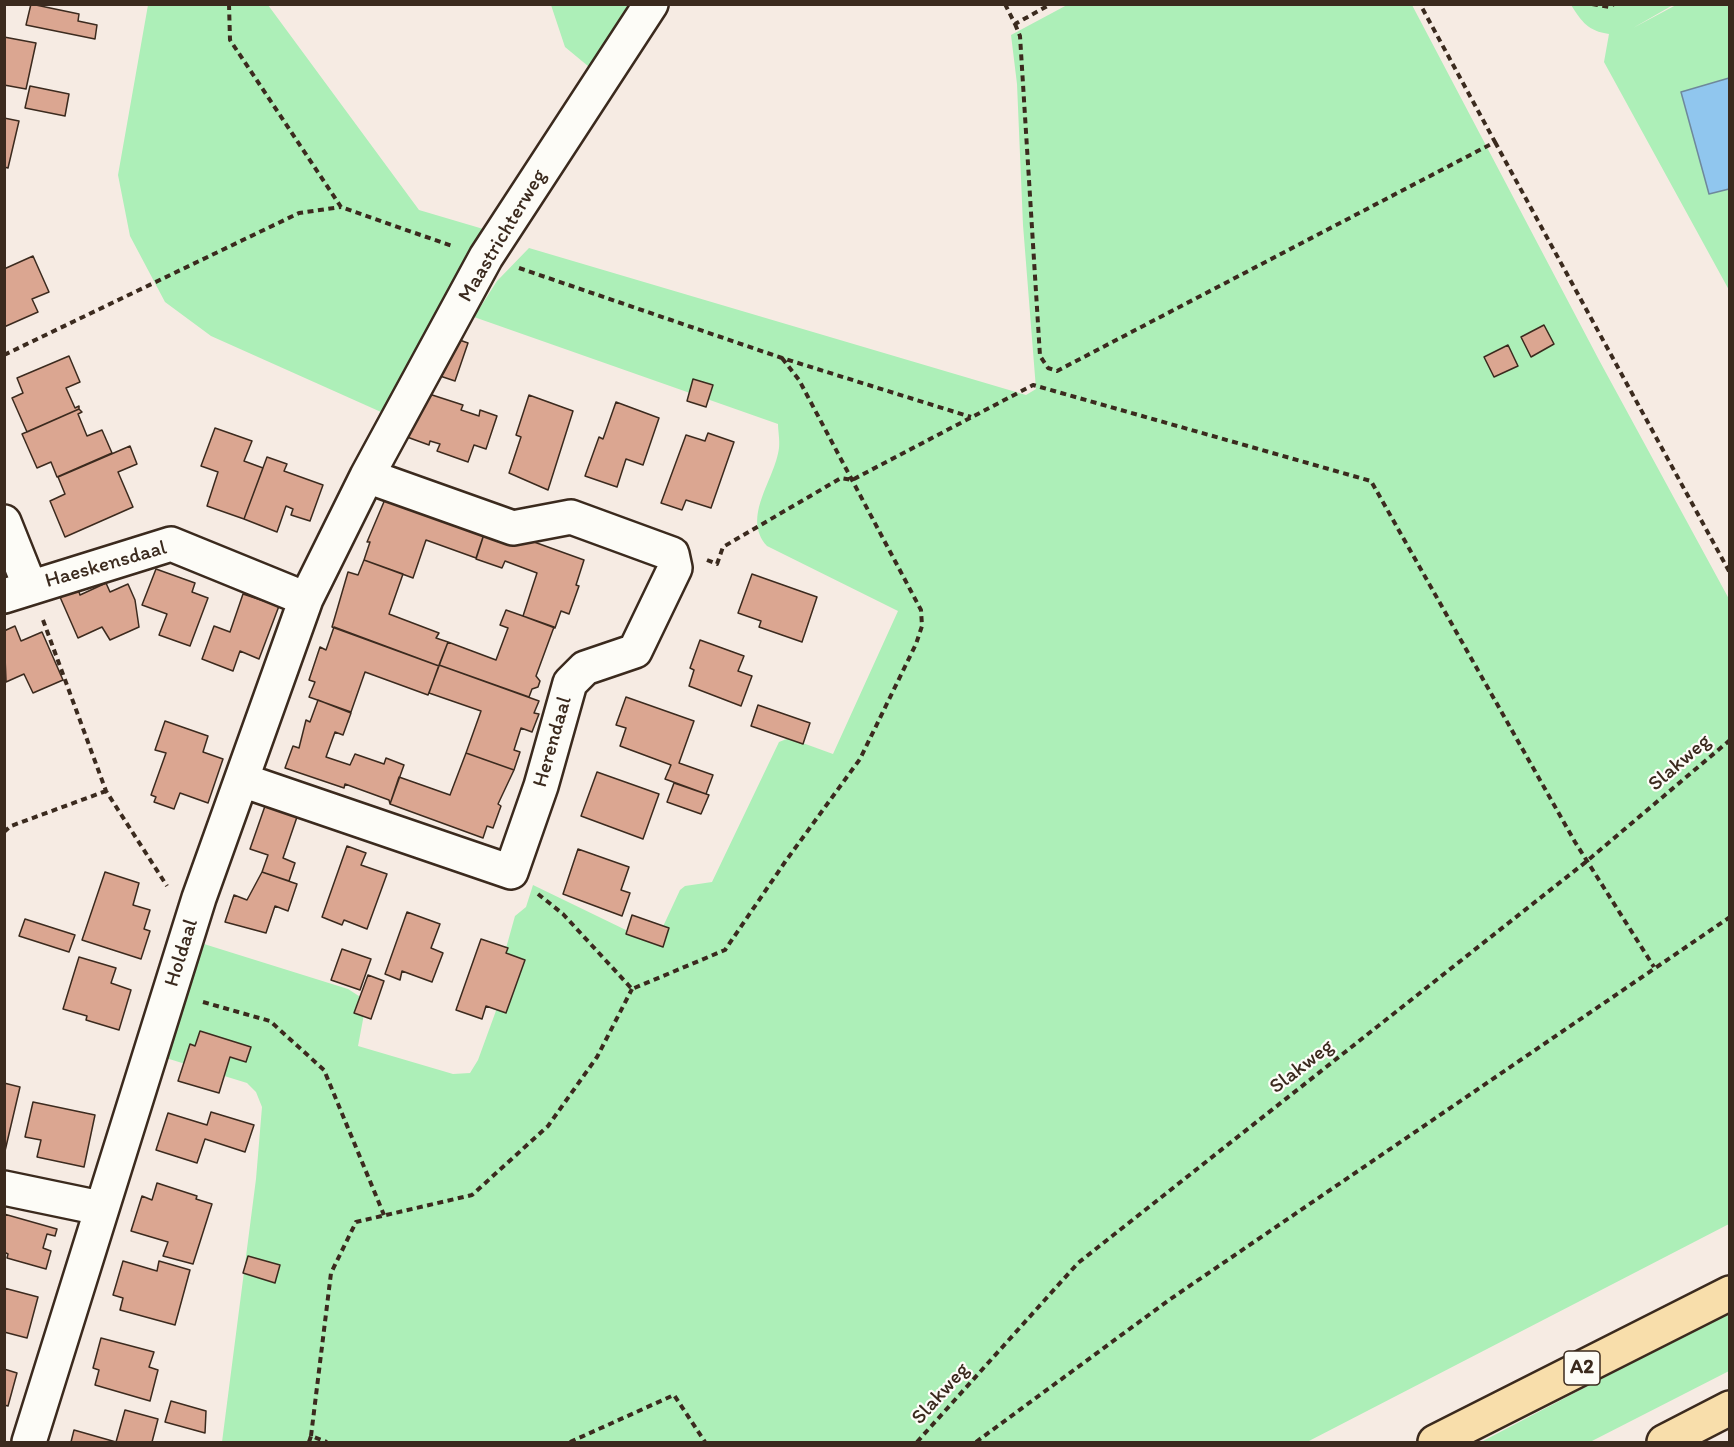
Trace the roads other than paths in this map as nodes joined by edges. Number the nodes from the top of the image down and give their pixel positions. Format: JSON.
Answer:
{"nodes":[{"id":1,"x":651,"y":4,"type":"edge"},
{"id":2,"x":367,"y":476,"type":"junction"},
{"id":3,"x":4,"y":522,"type":"edge"},
{"id":4,"x":17,"y":592,"type":"edge"},
{"id":5,"x":306,"y":599,"type":"junction"},
{"id":6,"x":242,"y":780,"type":"junction"},
{"id":7,"x":4,"y":1188,"type":"edge"},
{"id":8,"x":100,"y":1208,"type":"junction"},
{"id":9,"x":1730,"y":1293,"type":"edge"},
{"id":10,"x":1730,"y":1408,"type":"edge"},
{"id":11,"x":1730,"y":1422,"type":"edge"},
{"id":12,"x":29,"y":1443,"type":"edge"},
{"id":13,"x":1435,"y":1443,"type":"edge"},
{"id":14,"x":1664,"y":1443,"type":"edge"},
{"id":15,"x":1678,"y":1443,"type":"edge"}],
"edges":[{"from":1,"to":2,"type":"street","name":"Maastrichterweg"},
{"from":2,"to":5,"type":"street","name":"Holdaal"},
{"from":2,"to":6,"type":"street","name":"Herendaal"},
{"from":3,"to":4,"type":"street"},
{"from":4,"to":5,"type":"street","name":"Haeskensdaal"},
{"from":5,"to":6,"type":"street","name":"Holdaal"},
{"from":6,"to":8,"type":"street","name":"Holdaal"},
{"from":7,"to":8,"type":"street"},
{"from":8,"to":12,"type":"street","name":"Holdaal"},
{"from":9,"to":13,"type":"highway","number":"A2"},
{"from":10,"to":14,"type":"highway"},
{"from":11,"to":15,"type":"highway"}]}
